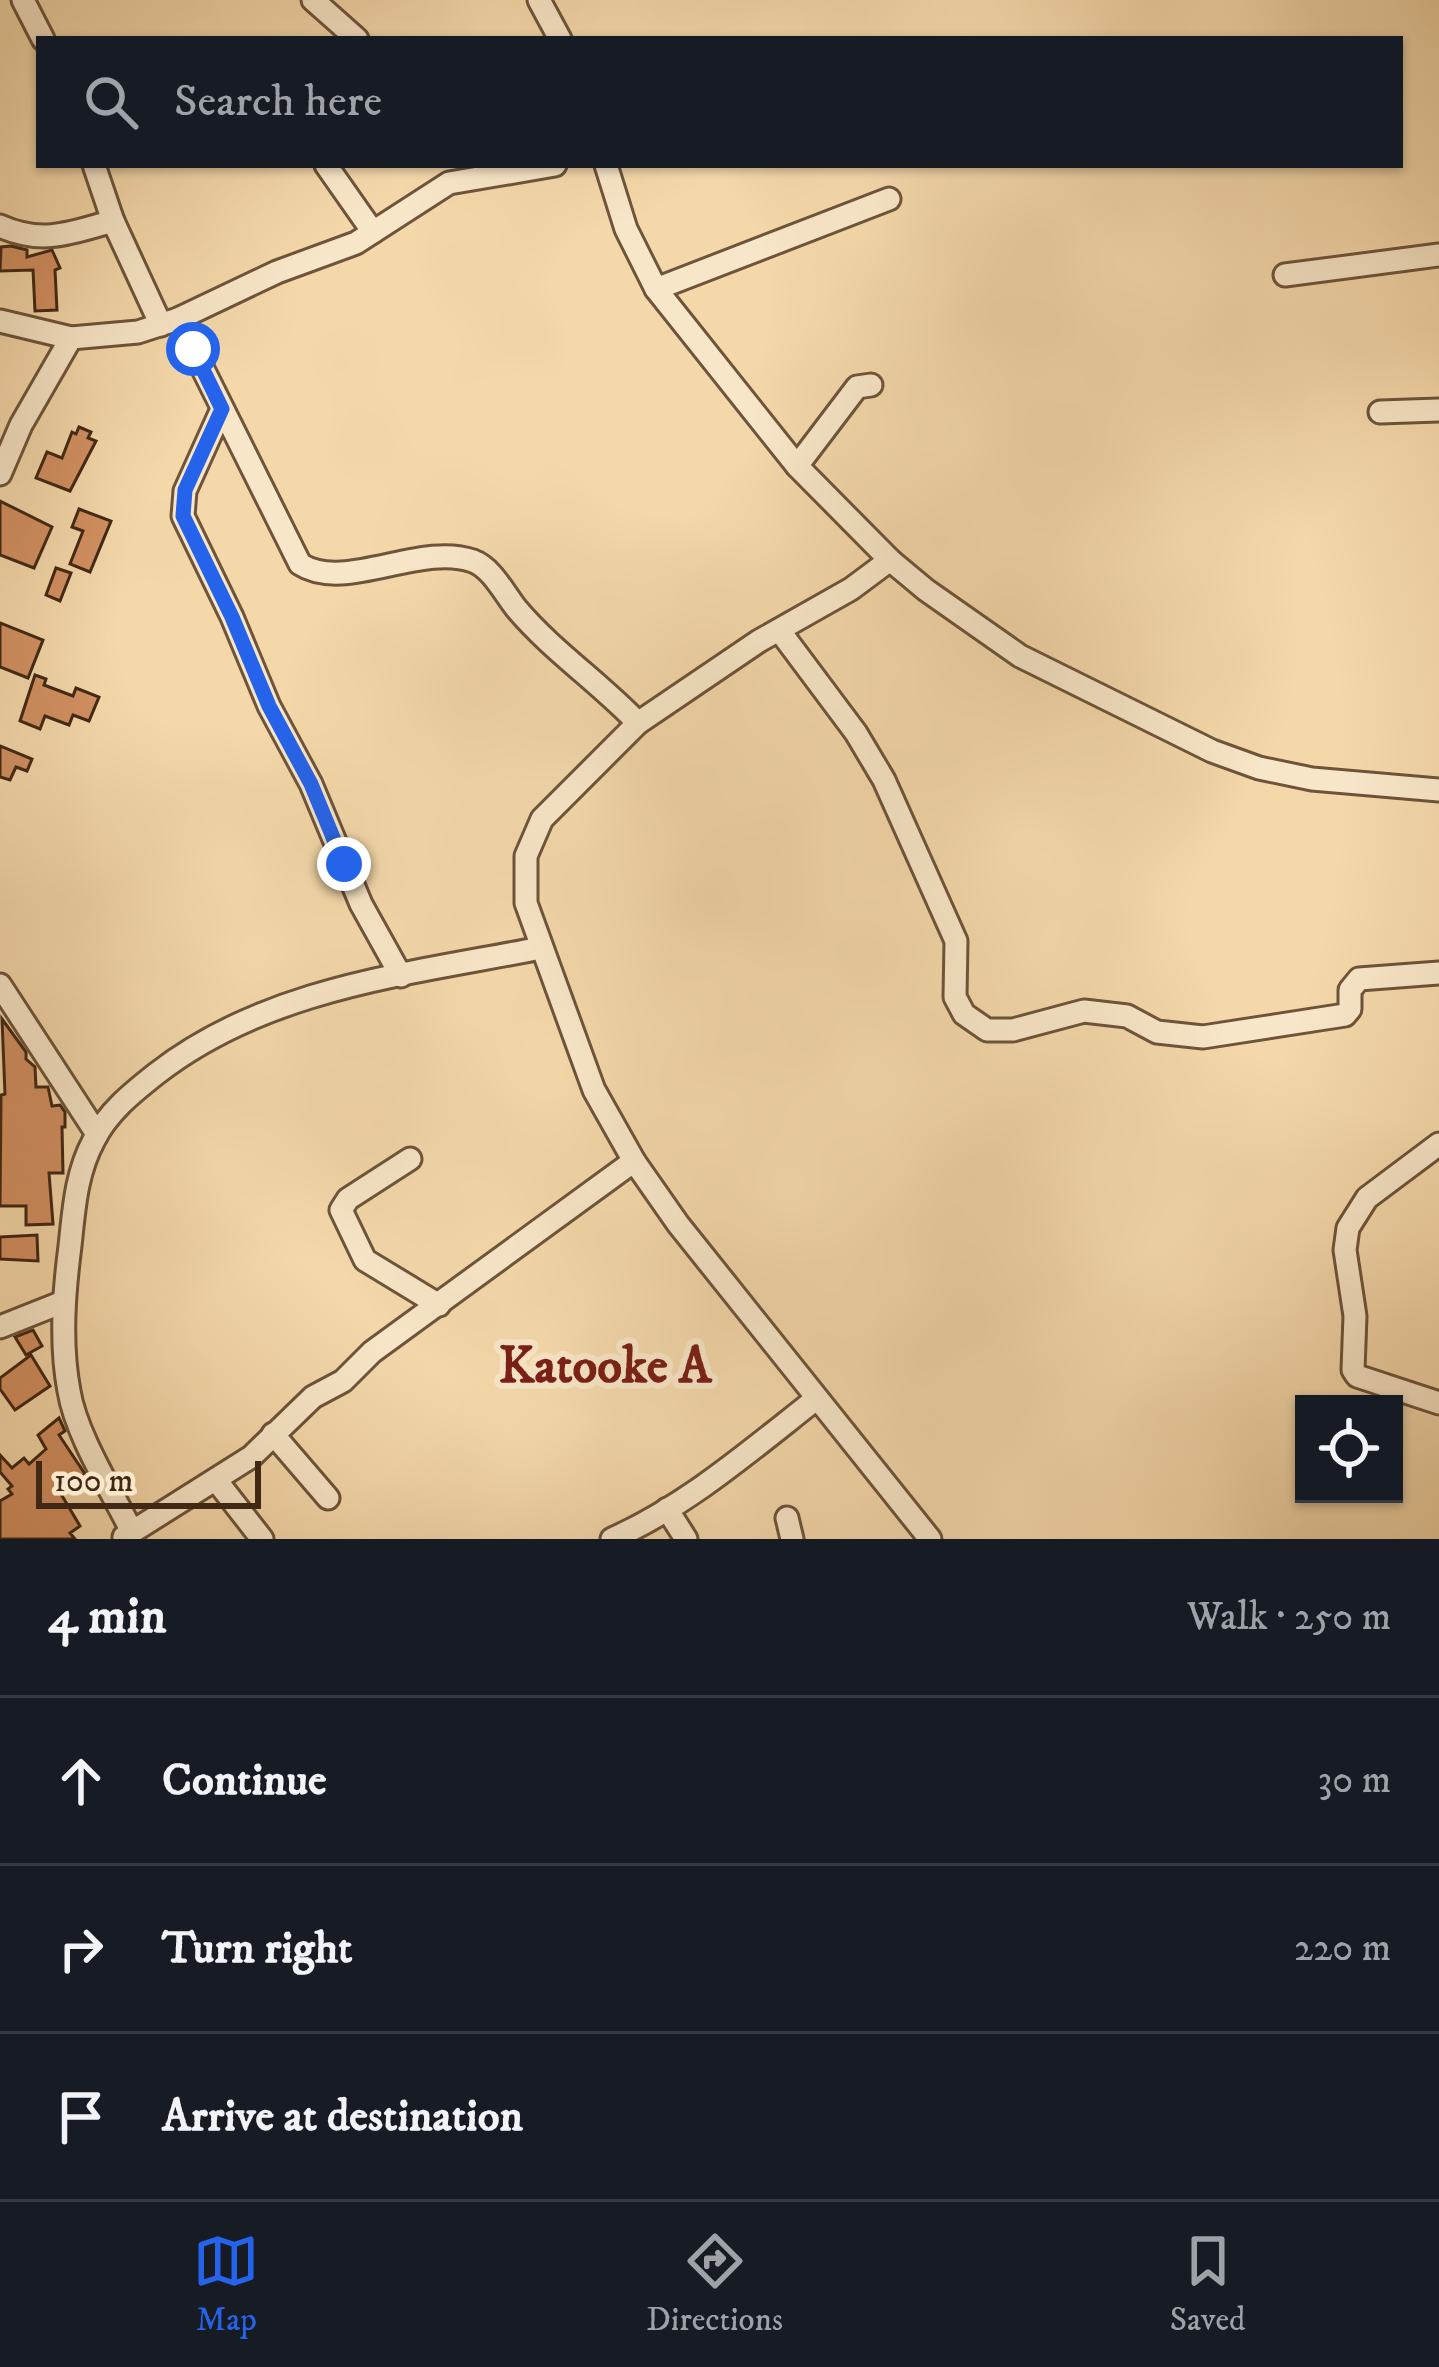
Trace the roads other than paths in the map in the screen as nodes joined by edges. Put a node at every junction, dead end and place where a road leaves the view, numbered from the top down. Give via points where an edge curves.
1 (23, 0) edge
2 (313, 0) edge
3 (538, 0) edge
4 (557, 0) edge
5 (556, 32) edge
6 (41, 36) edge
7 (354, 36) edge
8 (95, 168) edge
9 (328, 168) edge
10 (537, 168) edge
11 (607, 168) edge
12 (889, 199) dead end
13 (113, 220) junction
14 (0, 226) edge
15 (374, 232) junction
16 (1439, 255) edge
17 (1285, 275) dead end
18 (656, 289) junction
19 (0, 321) edge
20 (170, 322) junction
21 (71, 338) junction
22 (871, 385) dead end
23 (222, 409) junction
24 (1439, 410) edge
25 (1380, 412) dead end
26 (797, 466) junction
27 (0, 474) edge
28 (890, 560) junction
29 (779, 630) junction
30 (638, 723) junction
31 (1439, 790) edge
32 (541, 948) junction
33 (1439, 973) edge
34 (401, 976) junction
35 (0, 985) edge
36 (97, 1134) junction
37 (1439, 1144) edge
38 (410, 1159) dead end
39 (634, 1161) junction
40 (63, 1302) junction
41 (439, 1305) junction
42 (0, 1327) edge
43 (816, 1399) junction
44 (1439, 1403) edge
45 (273, 1434) junction
46 (216, 1480) junction
47 (328, 1498) dead end
48 (667, 1509) junction
49 (127, 1536) edge
50 (262, 1539) edge
51 (612, 1539) edge
52 (686, 1539) edge
53 (930, 1539) edge

1 - 6 street
2 - 7 street
3 - 5 street
4 - 5 street
8 - 13 street
9 - 15 street
10 - 15 street via 449,183
11 - 18 street
12 - 18 street
13 - 14 street via 56,238
13 - 20 street
15 - 20 street
16 - 17 street
18 - 26 street
19 - 21 street
20 - 21 street
20 - 23 street
21 - 27 street
22 - 26 street via 857,387
23 - 30 street via 300,564 327,574 417,559 475,561
23 - 34 street via 185,490 183,516
24 - 25 street
26 - 28 street
28 - 29 street
28 - 31 street via 1020,656 1212,751 1312,779
29 - 30 street
29 - 33 street via 884,781 956,941 955,998 987,1030 1084,1010 1204,1037 1345,1015 1359,979
30 - 32 street via 542,819 534,837 526,903
32 - 34 street
32 - 39 street via 594,1090
34 - 36 street via 352,984 217,1034 137,1089
35 - 36 street
36 - 40 street via 76,1191
37 - 44 street via 1367,1198 1345,1250 1353,1370
38 - 41 street via 341,1210 365,1260
39 - 41 street
39 - 43 street
40 - 42 street
40 - 49 street via 69,1392
41 - 45 street
43 - 48 street
43 - 53 street
45 - 46 street
45 - 47 street
46 - 49 street
46 - 50 street
48 - 51 street
48 - 52 street

